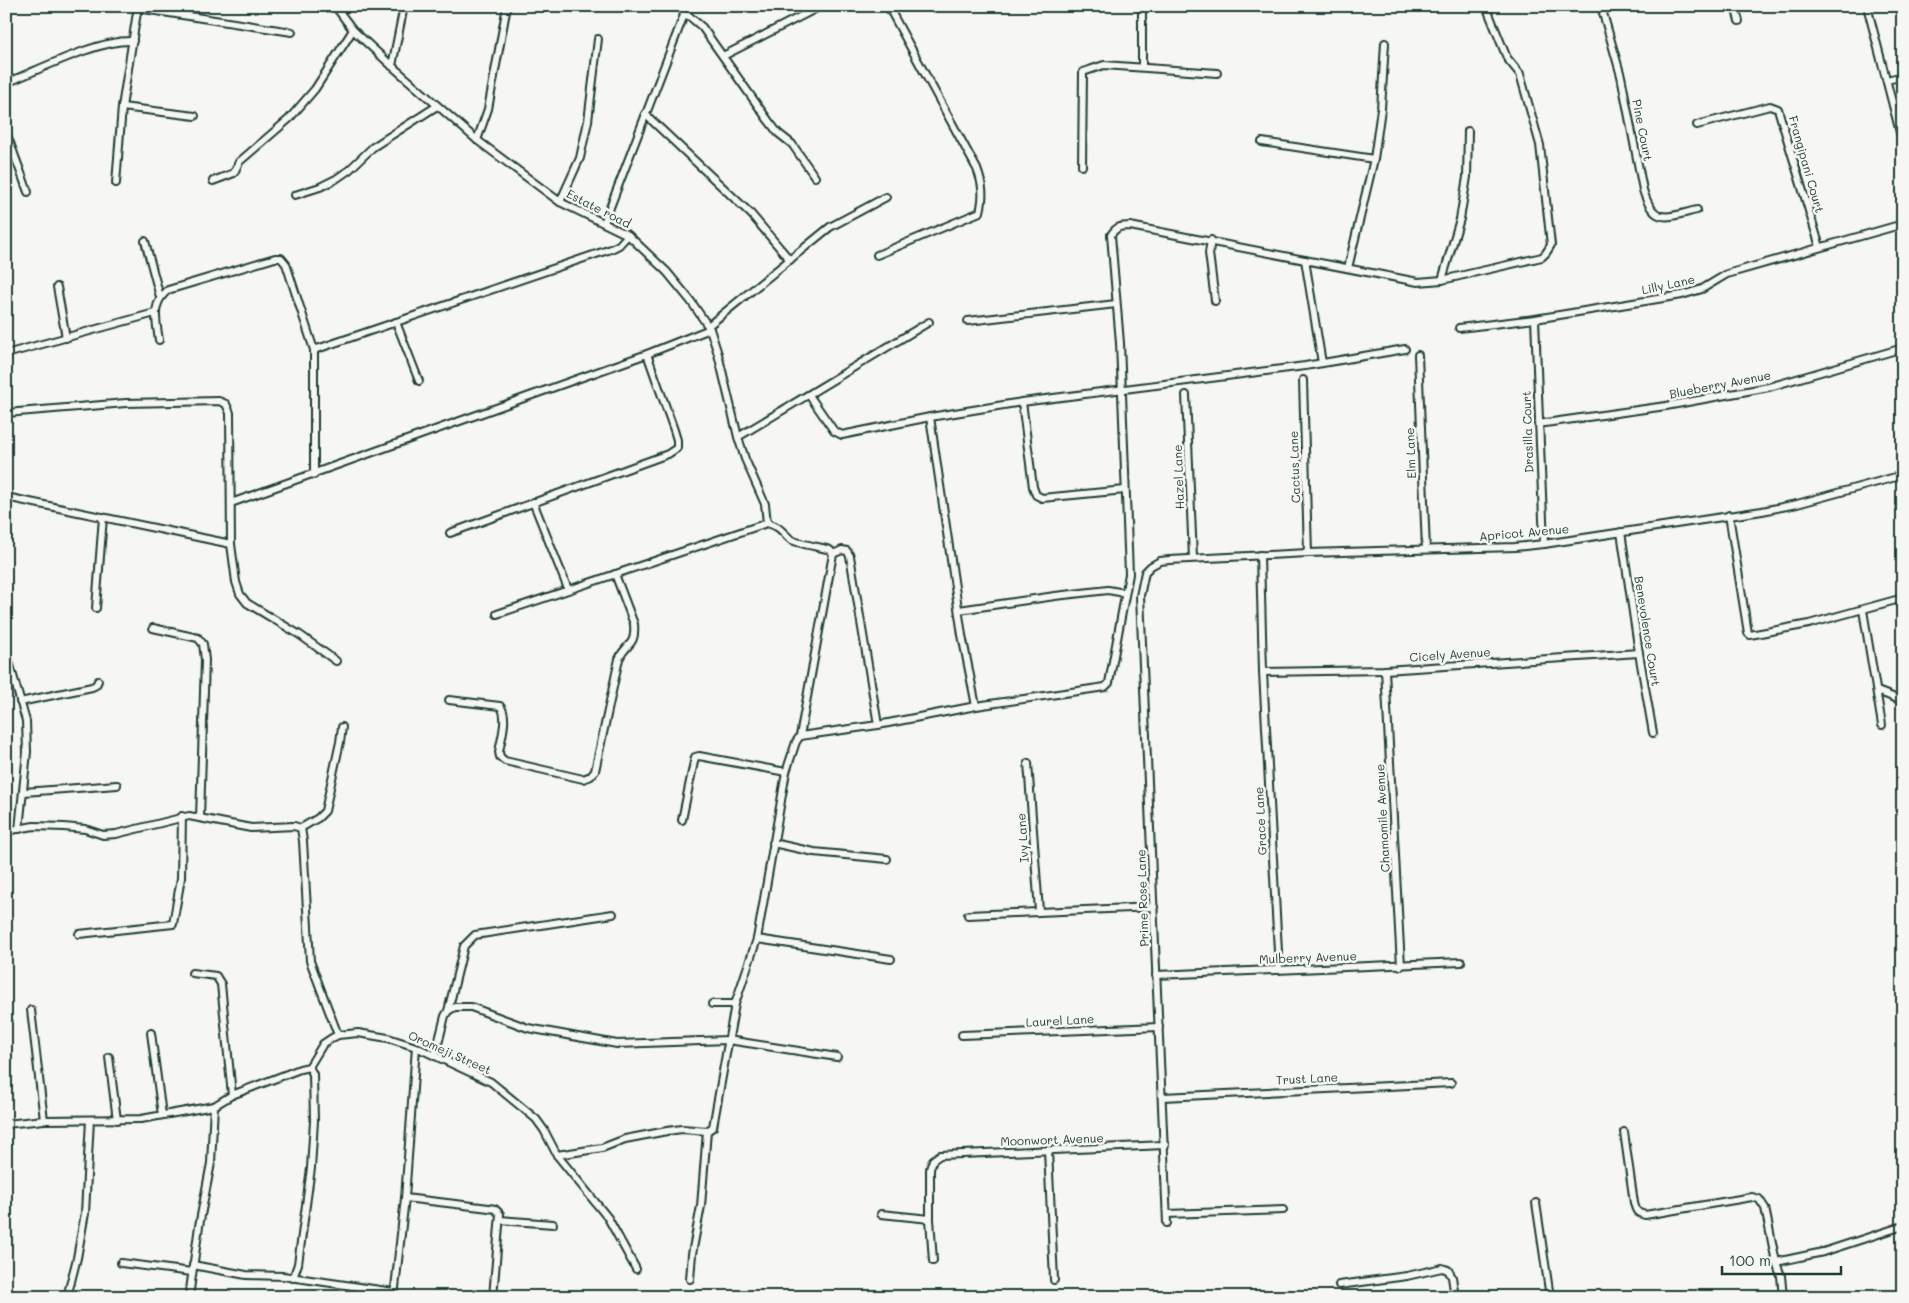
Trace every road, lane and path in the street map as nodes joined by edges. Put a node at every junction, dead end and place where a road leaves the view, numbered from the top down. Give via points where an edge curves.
1 (335, 6) edge
2 (404, 6) edge
3 (507, 6) edge
4 (681, 6) edge
5 (821, 6) edge
6 (888, 6) edge
7 (1142, 6) edge
8 (1601, 6) edge
9 (1735, 6) edge
10 (1867, 6) edge
11 (138, 7) edge
12 (1488, 11) dead end
13 (684, 15) junction
14 (1739, 21) dead end
15 (353, 30) junction
16 (292, 32) dead end
17 (598, 39) dead end
18 (133, 42) junction
19 (1385, 43) dead end
20 (723, 56) junction
21 (392, 66) junction
22 (1142, 67) junction
23 (1217, 73) dead end
24 (1903, 76) edge
25 (1887, 80) junction
26 (6, 84) edge
27 (437, 106) junction
28 (122, 107) junction
29 (645, 114) junction
30 (195, 116) dead end
31 (1697, 125) dead end
32 (1468, 131) dead end
33 (6, 132) edge
34 (477, 140) junction
35 (1262, 142) dead end
36 (1903, 144) edge
37 (1374, 160) junction
38 (1082, 166) dead end
39 (815, 177) dead end
40 (213, 181) dead end
41 (116, 183) dead end
42 (28, 192) dead end
43 (295, 195) dead end
44 (886, 197) dead end
45 (560, 202) junction
46 (1697, 210) dead end
47 (604, 222) junction
48 (1903, 224) edge
49 (628, 235) junction
50 (1211, 240) junction
51 (145, 241) dead end
52 (1820, 247) junction
53 (877, 255) dead end
54 (790, 260) junction
55 (1305, 260) junction
56 (1348, 268) junction
57 (1442, 280) junction
58 (57, 287) dead end
59 (160, 297) junction
60 (1215, 300) dead end
61 (1116, 304) junction
62 (155, 313) junction
63 (1535, 319) junction
64 (968, 321) dead end
65 (396, 322) junction
66 (929, 322) dead end
67 (709, 328) junction
68 (1459, 328) dead end
69 (66, 338) junction
70 (160, 340) dead end
71 (1903, 348) edge
72 (1406, 349) dead end
73 (314, 350) junction
74 (6, 354) edge
75 (647, 354) junction
76 (1418, 355) dead end
77 (1322, 363) junction
78 (1303, 380) dead end
79 (419, 381) dead end
80 (1122, 388) junction
81 (809, 395) junction
82 (1186, 395) dead end
83 (1022, 402) junction
84 (6, 413) edge
85 (930, 417) junction
86 (1538, 424) junction
87 (738, 437) junction
88 (314, 475) junction
89 (1903, 475) edge
90 (1125, 490) junction
91 (6, 496) edge
92 (533, 502) junction
93 (232, 503) junction
94 (1728, 515) junction
95 (103, 517) junction
96 (767, 523) junction
97 (1621, 532) junction
98 (450, 533) dead end
99 (231, 544) junction
100 (1544, 544) junction
101 (1426, 549) junction
102 (1308, 552) junction
103 (833, 554) junction
104 (1260, 555) junction
105 (1192, 558) junction
106 (1145, 572) joint
107 (615, 574) junction
108 (568, 590) junction
109 (1125, 593) junction
110 (1903, 598) edge
111 (96, 608) dead end
112 (959, 610) junction
113 (1863, 610) junction
114 (497, 614) dead end
115 (153, 628) dead end
116 (6, 651) edge
117 (1639, 653) junction
118 (336, 661) dead end
119 (1384, 670) junction
120 (1263, 672) junction
121 (98, 681) dead end
122 (1877, 691) junction
123 (449, 700) dead end
124 (1903, 701) edge
125 (20, 702) junction
126 (976, 706) junction
127 (878, 725) junction
128 (1882, 726) dead end
129 (342, 727) dead end
130 (1653, 733) dead end
131 (800, 736) junction
132 (1028, 763) dead end
133 (786, 772) junction
134 (117, 785) dead end
135 (24, 792) junction
136 (182, 816) junction
137 (200, 818) junction
138 (682, 820) dead end
139 (301, 828) junction
140 (19, 829) junction
141 (6, 831) edge
142 (773, 843) junction
143 (887, 859) dead end
144 (1154, 907) junction
145 (1039, 911) junction
146 (613, 914) dead end
147 (968, 915) dead end
148 (79, 934) dead end
149 (757, 939) junction
150 (891, 959) dead end
151 (1461, 962) dead end
152 (1401, 966) junction
153 (1278, 970) junction
154 (192, 973) dead end
155 (1156, 975) junction
156 (712, 1004) dead end
157 (735, 1004) junction
158 (31, 1010) dead end
159 (448, 1011) junction
160 (1159, 1027) junction
161 (151, 1034) dead end
162 (338, 1035) junction
163 (962, 1036) dead end
164 (728, 1040) junction
165 (416, 1047) junction
166 (435, 1056) junction
167 (109, 1057) dead end
168 (837, 1057) dead end
169 (309, 1068) junction
170 (1451, 1083) dead end
171 (232, 1095) junction
172 (1163, 1097) junction
173 (214, 1106) junction
174 (162, 1115) junction
175 (44, 1120) junction
176 (90, 1120) junction
177 (117, 1120) junction
178 (6, 1124) edge
179 (707, 1131) junction
180 (1624, 1132) dead end
181 (1165, 1145) junction
182 (1048, 1150) junction
183 (557, 1155) junction
184 (405, 1198) junction
185 (1536, 1203) dead end
186 (1283, 1210) dead end
187 (881, 1214) dead end
188 (1167, 1214) junction
189 (930, 1219) junction
190 (500, 1220) junction
191 (1167, 1223) dead end
192 (553, 1224) dead end
193 (1900, 1228) dead end
194 (933, 1260) dead end
195 (1776, 1262) junction
196 (121, 1263) dead end
197 (192, 1268) junction
198 (636, 1269) dead end
199 (293, 1278) junction
200 (690, 1279) dead end
201 (1054, 1280) dead end
202 (1340, 1285) dead end
203 (6, 1292) edge
204 (394, 1294) edge
205 (8, 1297) edge
206 (67, 1297) edge
207 (189, 1297) edge
208 (493, 1297) edge
209 (1455, 1297) edge
210 (1550, 1297) edge
211 (1783, 1297) edge

1 - 15 street, Estate road
2 - 21 street
3 - 34 street via 488,109
4 - 13 street
5 - 20 street
6 - 53 street via 977,170 983,201 980,212
7 - 22 street
8 - 46 street, Pine Court via 1621,76 1643,190 1650,208 1660,216
9 - 14 street
10 - 25 street
11 - 16 street
11 - 18 street
12 - 57 street via 1507,58 1520,74 1540,145 1551,244 1542,257
13 - 20 street via 702,27
13 - 29 street
15 - 21 street, Estate road
15 - 40 street via 315,89 289,119 239,162 234,173
17 - 45 street via 580,158
18 - 26 street via 103,44
18 - 28 street
19 - 37 street
20 - 39 street via 768,120 792,144
21 - 27 street, Estate road
22 - 23 street
22 - 38 street via 1104,65 1084,72
24 - 25 street
25 - 36 street
27 - 34 street, Estate road
27 - 43 street via 373,148 336,179
28 - 30 street
28 - 41 street
29 - 47 street
29 - 54 street via 751,214
31 - 52 street, Frangipani Court via 1770,106 1778,110
32 - 57 street via 1463,202
33 - 42 street
34 - 45 street, Estate road
35 - 37 street
37 - 56 street
44 - 54 street via 830,227
45 - 47 street, Estate road
47 - 49 street, Estate road
48 - 52 street, Lilly Lane
49 - 65 street via 611,249
49 - 67 street, Estate road via 667,272
50 - 55 street
50 - 60 street via 1209,253
50 - 61 street via 1130,226 1115,229 1111,235
51 - 59 street
52 - 63 street, Lilly Lane via 1727,274 1702,289 1682,295
54 - 67 street
55 - 56 street
55 - 77 street
56 - 57 street via 1418,282
58 - 69 street
59 - 62 street
59 - 73 street via 168,290 281,258 286,264
61 - 64 street
61 - 80 street
62 - 69 street
62 - 70 street
63 - 68 street, Lilly Lane
63 - 86 street, Drasilla Court
65 - 73 street
65 - 79 street
66 - 81 street
67 - 75 street
67 - 87 street, Estate road
69 - 74 street
71 - 86 street, Blueberry Avenue via 1770,388
72 - 77 street
73 - 88 street
75 - 88 street
75 - 92 street via 674,430 677,448
76 - 101 street, Elm Lane
77 - 80 street
78 - 102 street, Cactus Lane
80 - 83 street
80 - 90 street
81 - 85 street via 834,431 842,434
81 - 87 street
82 - 105 street, Hazel Lane
83 - 85 street
83 - 90 street via 1036,495 1042,498
84 - 93 street via 126,403 219,401 226,404 230,413
85 - 112 street
86 - 100 street, Drasilla Court
87 - 96 street, Estate road via 765,504
88 - 93 street
89 - 94 street, Apricot Avenue via 1797,504
90 - 109 street via 1129,574
91 - 95 street
92 - 98 street
92 - 108 street
93 - 99 street
94 - 97 street, Apricot Avenue
94 - 113 street via 1749,634 1809,624
95 - 99 street
95 - 111 street
96 - 103 street via 776,525 791,540 830,550
96 - 107 street
97 - 100 street, Apricot Avenue
97 - 117 street, Benevolence Court
99 - 118 street via 236,582 248,603
100 - 101 street, Apricot Avenue
101 - 102 street, Apricot Avenue
102 - 104 street, Apricot Avenue
103 - 127 street via 842,550 850,556
103 - 131 street
104 - 105 street, Apricot Avenue
104 - 120 street, Grace Lane
105 - 106 street, Apricot Avenue via 1160,561
106 - 144 street, Prime Rose Lane via 1140,596
107 - 108 street
107 - 123 street via 635,632 633,642 619,659 595,771 591,776 583,779 505,761 499,752 504,716 500,706
108 - 114 street
109 - 112 street via 1108,590
109 - 126 street via 1108,685
110 - 113 street
112 - 126 street
113 - 122 street
115 - 137 street via 198,638 203,644
116 - 125 street
117 - 119 street, Cicely Avenue
117 - 130 street, Benevolence Court
119 - 120 street, Cicely Avenue
119 - 152 street, Chamomile Avenue
120 - 153 street, Grace Lane
121 - 125 street via 92,687
122 - 124 street
122 - 128 street
125 - 135 street via 26,721
126 - 127 street
127 - 131 street
129 - 139 street via 325,811
131 - 133 street
132 - 145 street, Ivy Lane
133 - 138 street via 696,757
133 - 142 street
134 - 135 street
135 - 140 street
136 - 137 street
136 - 140 street via 116,834 103,835 64,827
136 - 148 street via 181,878 173,924
137 - 139 street via 251,828
139 - 162 street via 310,960
140 - 141 street
142 - 143 street via 814,852
142 - 149 street
144 - 145 street
144 - 155 street, Prime Rose Lane
145 - 147 street
146 - 159 street via 475,934 464,946
149 - 150 street
149 - 157 street
151 - 152 street, Mulberry Avenue
152 - 153 street, Mulberry Avenue
153 - 155 street, Mulberry Avenue
154 - 171 street via 216,976 221,984
155 - 160 street, Prime Rose Lane
156 - 157 street
157 - 164 street
158 - 175 street
159 - 164 street via 455,1007 471,1007 528,1028 617,1044
159 - 166 street
160 - 163 street, Laurel Lane
160 - 172 street, Prime Rose Lane
161 - 174 street
162 - 165 street, Oromeji Street via 378,1036
162 - 169 street via 323,1044
164 - 168 street
164 - 179 street via 713,1127
165 - 166 street, Oromeji Street
165 - 184 street
166 - 183 street, Oromeji Street via 491,1082 536,1119
167 - 177 street
169 - 171 street
169 - 199 street via 313,1074 314,1121 311,1168 298,1264
170 - 172 street, Trust Lane
171 - 173 street
172 - 181 street, Prime Rose Lane
173 - 174 street
173 - 197 street via 211,1163
174 - 177 street
175 - 176 street
175 - 178 street
176 - 177 street
176 - 206 street via 85,1213
179 - 183 street via 667,1131 602,1148
179 - 200 street via 701,1206
180 - 195 street via 1634,1203 1639,1213 1752,1197 1759,1199 1765,1208
181 - 182 street, Moonwort Avenue
181 - 188 street, Prime Rose Lane
182 - 189 street, Moonwort Avenue via 940,1155 930,1169
182 - 201 street
183 - 198 street, Oromeji Street via 608,1218
184 - 190 street via 495,1209
184 - 204 street
185 - 210 street
186 - 188 street
187 - 189 street
188 - 191 street, Prime Rose Lane
189 - 194 street
190 - 192 street
190 - 208 street
193 - 195 street via 1823,1252
195 - 211 street via 1782,1276
196 - 197 street
197 - 199 street
197 - 207 street
199 - 204 street
202 - 209 street via 1442,1268 1448,1270 1452,1277
203 - 205 street

